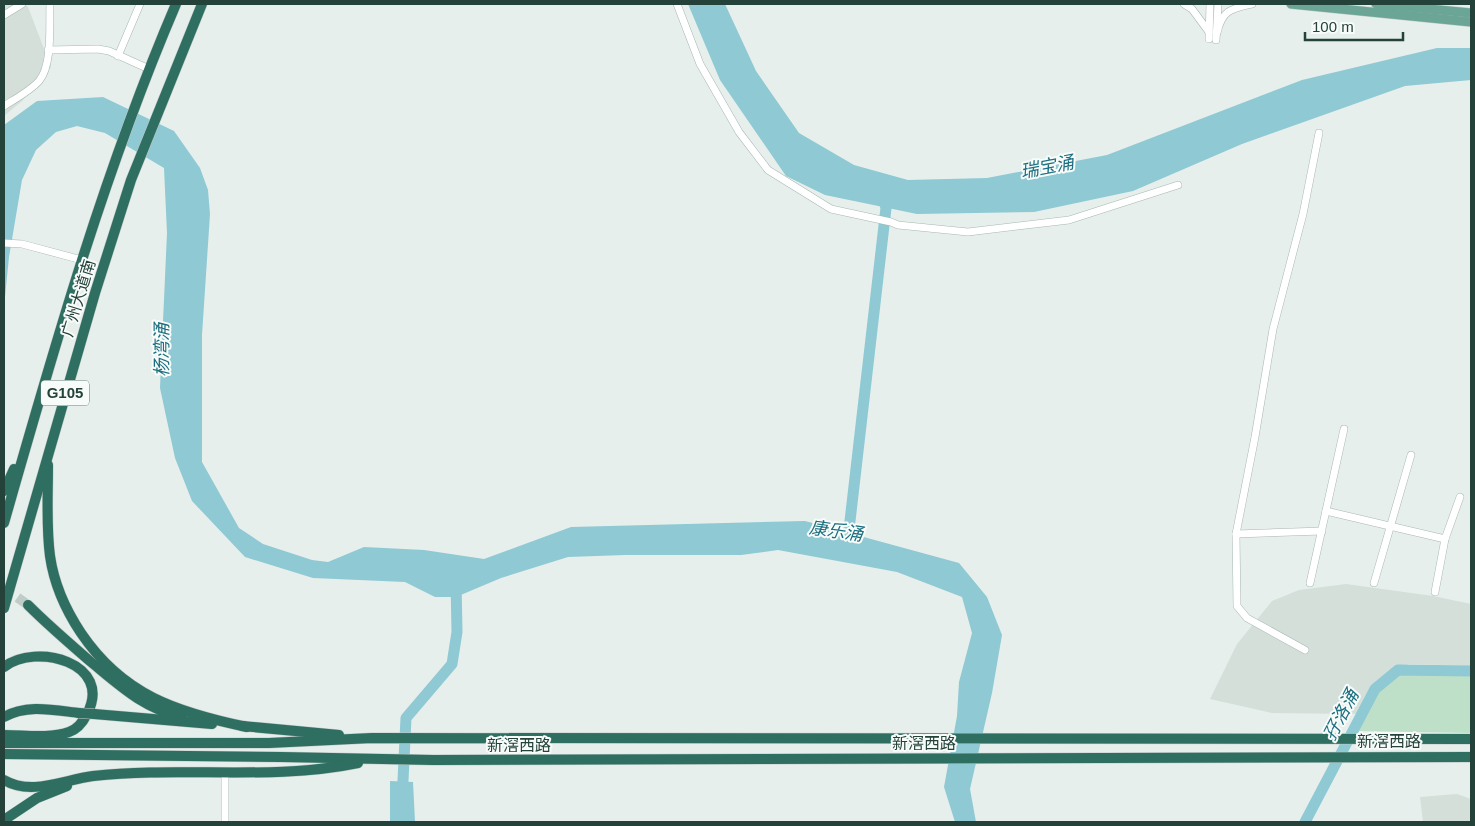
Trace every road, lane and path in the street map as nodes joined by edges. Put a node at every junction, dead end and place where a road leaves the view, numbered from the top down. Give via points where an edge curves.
1 (22, 4) edge
2 (50, 4) edge
3 (140, 4) edge
4 (176, 4) edge
5 (202, 4) edge
6 (677, 4) edge
7 (1184, 4) edge
8 (1210, 4) edge
9 (1218, 4) edge
10 (1252, 4) edge
11 (1291, 4) edge
12 (1376, 4) edge
13 (1471, 13) edge
14 (4, 15) edge
15 (1471, 22) edge
16 (1213, 36) junction
17 (48, 50) junction
18 (118, 56) junction
19 (149, 69) junction
20 (4, 106) edge
21 (1319, 133) dead end
22 (1178, 186) dead end
23 (4, 243) edge
24 (82, 260) junction
25 (1344, 429) dead end
26 (26, 446) junction
27 (48, 452) junction
28 (1411, 454) dead end
29 (4, 491) edge
30 (1460, 498) dead end
31 (1326, 511) junction
32 (4, 523) edge
33 (1390, 526) junction
34 (1322, 531) junction
35 (1236, 534) junction
36 (1444, 539) junction
37 (1310, 583) dead end
38 (1374, 583) dead end
39 (1435, 592) dead end
40 (28, 605) tunnel mouth
41 (4, 608) edge
42 (1305, 650) dead end
43 (4, 667) edge
44 (4, 717) edge
45 (247, 727) junction
46 (4, 735) edge
47 (372, 738) junction
48 (1471, 739) edge
49 (4, 743) edge
50 (4, 754) edge
51 (1471, 756) edge
52 (377, 759) junction
53 (225, 772) junction
54 (112, 775) junction
55 (4, 780) edge
56 (4, 820) edge
57 (225, 822) edge

1 - 14 street
2 - 17 street
3 - 18 street
4 - 19 highway, 广州大道南 / G105
5 - 27 highway, 广州大道南 / G105 via 131,180
6 - 22 street via 700,64 739,132 768,170 831,209 898,225 968,232 1069,220
7 - 16 street via 1192,9
8 - 16 street
9 - 16 street
10 - 16 street via 1234,8 1223,15
11 - 15 main road
12 - 13 main road
17 - 18 street via 98,49
17 - 20 street via 47,65 39,81
18 - 19 street
19 - 24 highway, 广州大道南 / G105 via 110,172
21 - 35 street via 1303,214 1273,329
23 - 24 street via 22,244
24 - 26 highway, 广州大道南 / G105
25 - 31 street
26 - 29 highway
26 - 32 highway, 广州大道南 / G105
27 - 41 highway, 广州大道南 / G105
27 - 45 highway via 48,539 53,572 68,612 92,649 132,687 152,698 214,720
28 - 33 street
30 - 36 street
31 - 33 street
31 - 34 street
33 - 36 street
33 - 38 street
34 - 35 street
34 - 37 street
35 - 42 street via 1237,606 1247,618
36 - 39 street
40 - 45 highway via 56,633 137,699 177,716
43 - 46 highway via 27,657 63,660 83,671 93,695 84,720 71,732
44 - 45 highway, bridge via 24,709 40,709
45 - 47 highway
47 - 48 highway, 新滘西路
47 - 49 highway via 269,743
50 - 52 highway
51 - 52 highway, 新滘西路
52 - 53 highway via 339,767
53 - 54 highway
53 - 57 street
54 - 55 highway via 30,787
54 - 56 highway via 90,778 51,792

